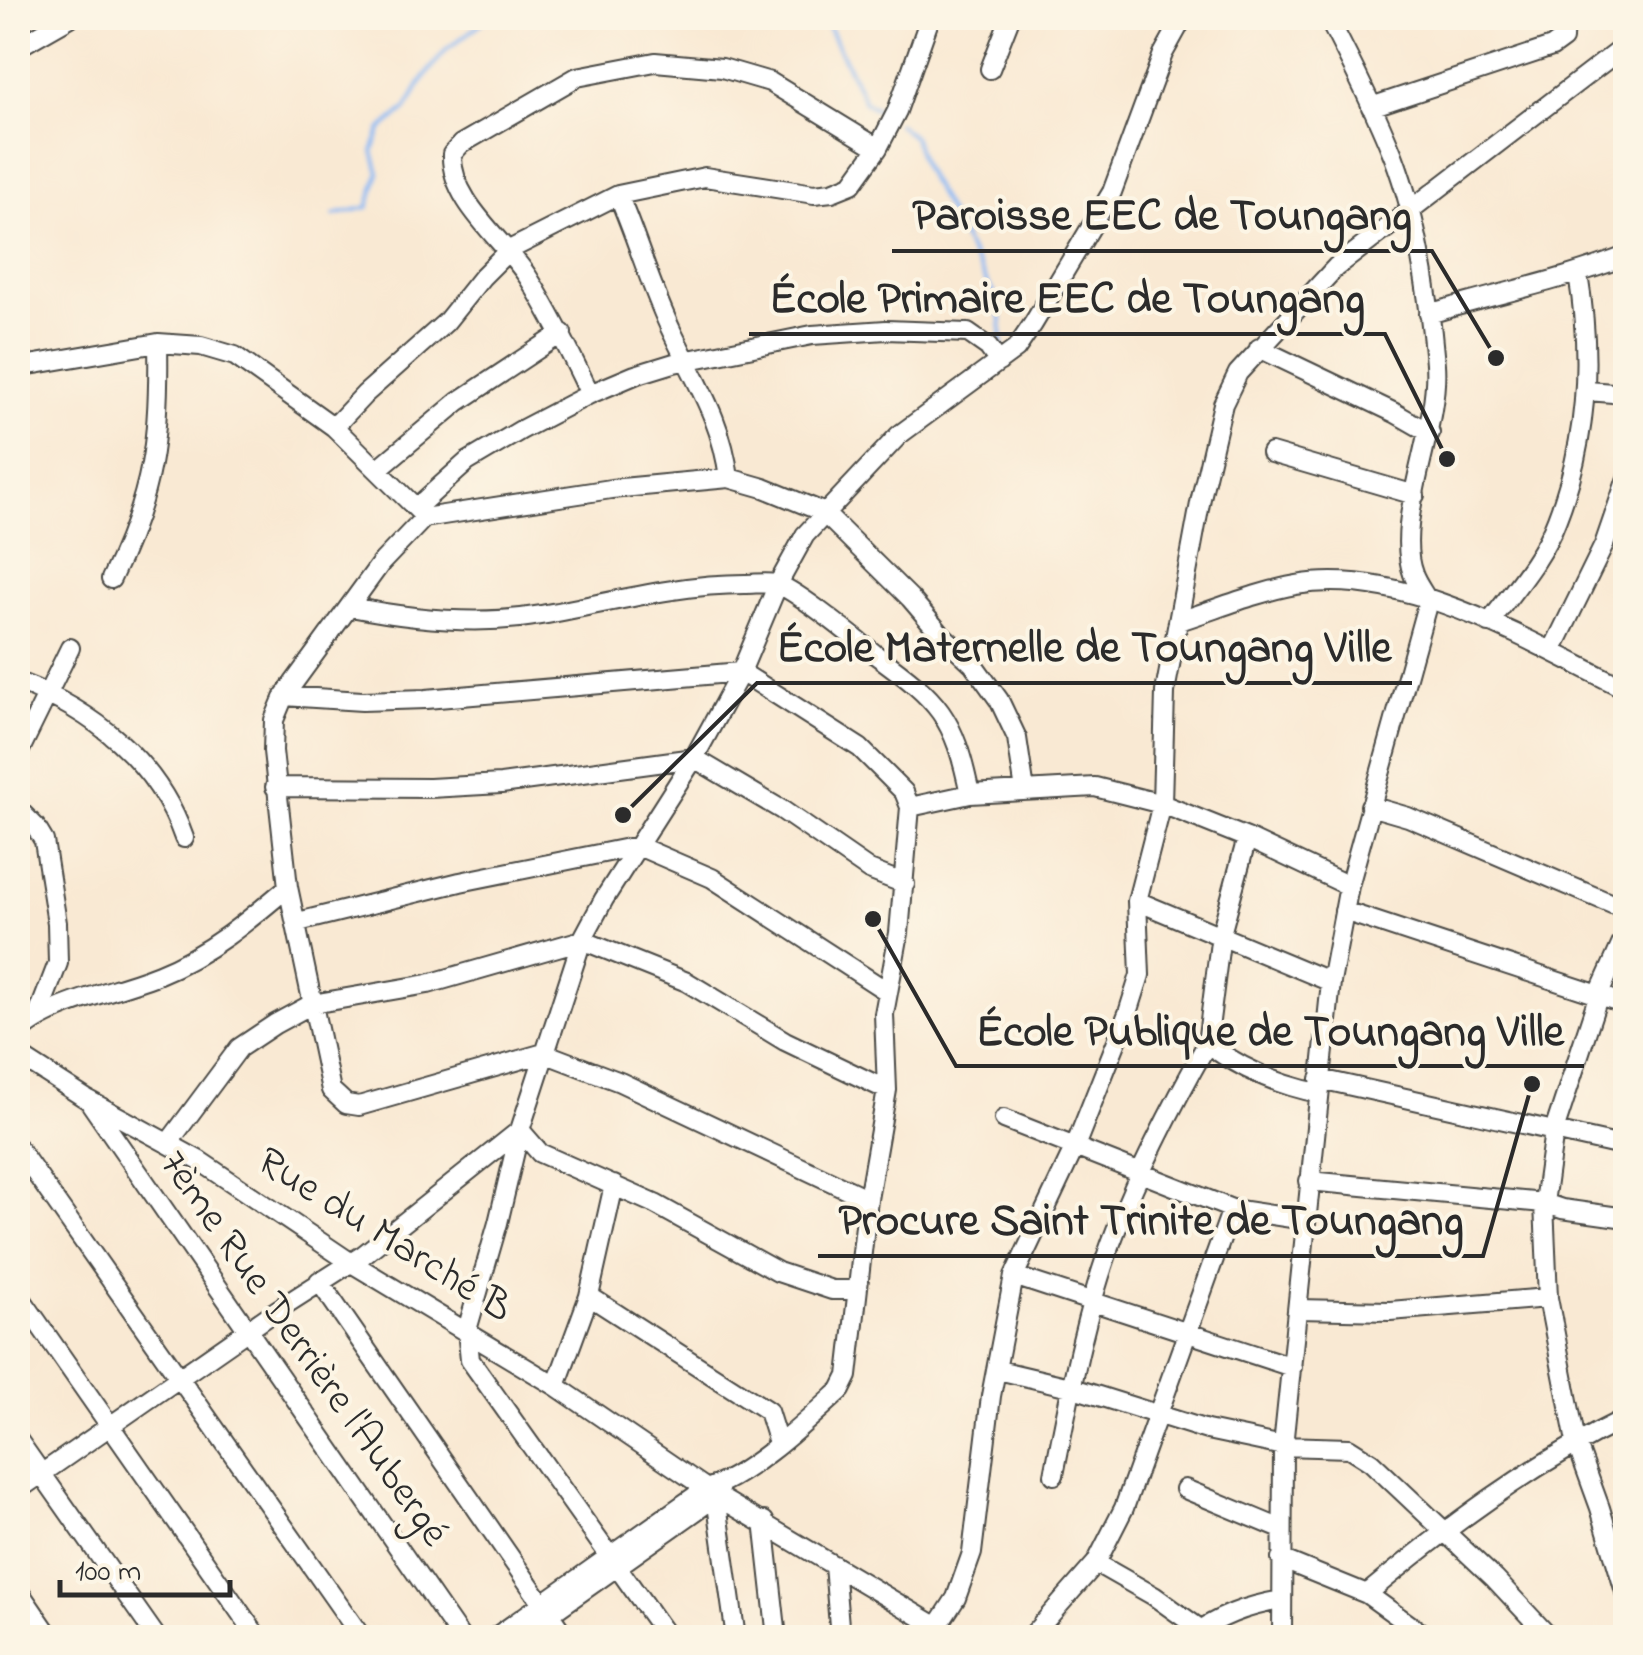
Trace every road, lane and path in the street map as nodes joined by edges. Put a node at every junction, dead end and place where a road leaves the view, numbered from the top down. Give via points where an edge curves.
1 (69, 18) edge
2 (930, 18) edge
3 (1010, 18) edge
4 (1182, 18) edge
5 (1328, 18) edge
6 (1564, 18) edge
7 (1626, 46) edge
8 (18, 48) edge
9 (990, 69) dead end
10 (1371, 107) junction
11 (878, 148) junction
12 (618, 196) junction
13 (1409, 210) junction
14 (509, 250) junction
15 (1626, 256) edge
16 (1578, 274) junction
17 (1429, 314) junction
18 (562, 334) junction
19 (158, 343) junction
20 (1259, 348) junction
21 (690, 362) junction
22 (999, 362) junction
23 (18, 367) edge
24 (1587, 391) junction
25 (590, 394) junction
26 (1626, 394) edge
27 (334, 427) junction
28 (1430, 433) junction
29 (1271, 453) dead end
30 (379, 468) junction
31 (730, 478) junction
32 (1626, 481) edge
33 (1416, 495) junction
34 (421, 512) junction
35 (823, 512) junction
36 (112, 579) dead end
37 (778, 584) junction
38 (1428, 600) junction
39 (351, 607) junction
40 (1179, 621) junction
41 (1489, 623) junction
42 (70, 648) dead end
43 (1552, 651) junction
44 (741, 672) junction
45 (18, 682) edge
46 (1626, 690) edge
47 (48, 694) junction
48 (284, 696) junction
49 (18, 754) edge
50 (694, 758) junction
51 (275, 787) junction
52 (1025, 791) junction
53 (970, 794) junction
54 (1162, 804) junction
55 (1370, 806) junction
56 (910, 808) junction
57 (18, 809) edge
58 (184, 838) dead end
59 (1247, 838) junction
60 (638, 846) junction
61 (905, 884) junction
62 (1349, 886) junction
63 (288, 887) junction
64 (1137, 901) junction
65 (1626, 910) edge
66 (1344, 912) junction
67 (298, 922) junction
68 (1221, 934) junction
69 (1626, 934) edge
70 (582, 940) junction
71 (1331, 982) junction
72 (888, 992) junction
73 (1599, 994) junction
74 (312, 1004) junction
75 (1626, 1004) edge
76 (38, 1015) junction
77 (19, 1027) edge
78 (1207, 1044) junction
79 (544, 1053) junction
80 (18, 1055) edge
81 (1320, 1086) junction
82 (887, 1090) junction
83 (88, 1100) junction
84 (1004, 1119) dead end
85 (520, 1130) junction
86 (1554, 1131) junction
87 (169, 1142) junction
88 (18, 1148) edge
89 (1626, 1148) edge
90 (1074, 1149) junction
91 (1140, 1175) junction
92 (1309, 1181) junction
93 (614, 1186) junction
94 (868, 1199) junction
95 (1544, 1203) junction
96 (1232, 1209) junction
97 (1626, 1218) edge
98 (1305, 1220) junction
99 (350, 1262) junction
100 (1014, 1276) junction
101 (319, 1281) junction
102 (856, 1290) junction
103 (18, 1294) edge
104 (589, 1296) junction
105 (1548, 1298) junction
106 (1092, 1302) junction
107 (1298, 1309) junction
108 (467, 1330) junction
109 (248, 1332) junction
110 (1186, 1333) junction
111 (1292, 1366) junction
112 (998, 1370) junction
113 (182, 1378) junction
114 (556, 1386) junction
115 (1070, 1387) junction
116 (1157, 1412) junction
117 (1626, 1418) edge
118 (112, 1426) junction
119 (18, 1440) edge
120 (1576, 1442) junction
121 (778, 1443) junction
122 (1282, 1446) junction
123 (42, 1473) junction
124 (1054, 1475) dead end
125 (1185, 1489) dead end
126 (18, 1490) edge
127 (716, 1492) junction
128 (764, 1521) junction
129 (1281, 1529) junction
130 (1442, 1531) junction
131 (1281, 1560) junction
132 (614, 1561) junction
133 (1096, 1563) junction
134 (834, 1565) junction
135 (18, 1590) edge
136 (1368, 1594) junction
137 (1626, 1595) edge
138 (1282, 1600) junction
139 (546, 1608) junction
140 (933, 1631) edge
141 (1194, 1634) edge
142 (51, 1638) edge
143 (158, 1638) edge
144 (258, 1638) edge
145 (362, 1638) edge
146 (461, 1638) edge
147 (494, 1638) edge
148 (516, 1638) edge
149 (566, 1638) edge
150 (668, 1638) edge
151 (736, 1638) edge
152 (776, 1638) edge
153 (840, 1638) edge
154 (956, 1638) edge
155 (1030, 1638) edge
156 (1282, 1638) edge
157 (1428, 1638) edge
158 (1550, 1638) edge

1 - 8 street
2 - 11 street
3 - 9 street
4 - 22 street via 1112,192 1034,324
5 - 10 street
6 - 10 street via 1563,39 1552,47
7 - 13 street
10 - 13 street
11 - 12 street via 852,184 832,192 704,177
11 - 14 street via 770,82 722,68 656,62 577,77 452,154 451,173
12 - 14 street
12 - 21 street
13 - 17 street
13 - 20 street via 1336,268
14 - 18 street
14 - 27 street via 446,322
15 - 16 street
16 - 17 street
16 - 24 street
17 - 28 street via 1436,368
18 - 25 street
18 - 30 street via 458,402
19 - 23 street
19 - 27 street via 236,356
19 - 36 street via 155,448 145,501
20 - 28 street
20 - 40 street via 1223,404
21 - 22 street via 812,335 947,330 968,333
21 - 25 street
21 - 31 street via 725,445
22 - 35 street via 899,435
24 - 26 street
24 - 41 street via 1557,522
25 - 34 street via 467,462
27 - 30 street
28 - 33 street
29 - 33 street
30 - 34 street
31 - 34 street
31 - 35 street
32 - 43 street via 1586,588
33 - 38 street via 1408,530 1412,572
34 - 39 street
35 - 37 street
35 - 52 street via 973,664 1000,700 1017,738
37 - 39 street via 714,584 481,620
37 - 44 street
37 - 53 street via 932,699 951,725
38 - 40 street via 1333,582 1294,586
38 - 41 street
38 - 55 street
39 - 48 street
40 - 54 street via 1165,692
41 - 43 street
42 - 47 street
43 - 46 street
44 - 48 street via 446,698
44 - 50 street
44 - 56 street via 860,748 904,792
45 - 47 street
47 - 49 street
47 - 58 street via 141,761 172,806
48 - 51 street via 274,720
50 - 51 street via 501,784
50 - 60 street
50 - 61 street via 869,870
51 - 63 street
52 - 53 street
52 - 54 street via 1095,787
53 - 56 street
54 - 59 street
54 - 64 street
55 - 62 street
55 - 65 street
56 - 61 street
57 - 76 street via 44,841 57,923 58,963
59 - 62 street
59 - 68 street
60 - 67 street
60 - 70 street
60 - 72 street via 712,878
61 - 72 street
62 - 66 street
63 - 67 street
63 - 76 street via 196,956
64 - 68 street
64 - 90 street via 1140,974
66 - 71 street
66 - 73 street
67 - 74 street
68 - 71 street
68 - 78 street
69 - 73 street
70 - 74 street via 412,987
70 - 79 street
70 - 82 street via 687,982 785,1041
71 - 81 street
72 - 82 street
73 - 75 street
73 - 86 street
74 - 79 street via 332,1090 352,1106
74 - 87 street via 239,1048
76 - 77 street
78 - 81 street via 1288,1087
78 - 91 street
79 - 85 street
79 - 94 street
80 - 83 street, Rue du Marché B
81 - 86 street
81 - 92 street
82 - 94 street
83 - 87 street, Rue du Marché B
83 - 109 street, 7ème Rue Derrière l'Aubergé
84 - 90 street
85 - 93 street via 540,1153
85 - 99 street
85 - 108 street
86 - 89 street
86 - 95 street
87 - 99 street, Rue du Marché B
88 - 113 street
90 - 91 street
90 - 100 street
91 - 96 street
91 - 106 street
92 - 95 street
92 - 98 street
93 - 102 street via 778,1272 832,1290
93 - 104 street
94 - 102 street
95 - 97 street
95 - 105 street
96 - 98 street
96 - 110 street
98 - 107 street
99 - 101 street
99 - 108 street, Rue du Marché B
100 - 106 street
100 - 112 street
101 - 109 street
101 - 139 street
102 - 121 street via 854,1344 841,1390
103 - 118 street
104 - 114 street
104 - 121 street via 768,1411
105 - 107 street via 1390,1311
105 - 120 street
106 - 110 street
106 - 115 street
107 - 111 street
108 - 114 street, Rue du Marché B
108 - 132 street via 475,1369
109 - 113 street
109 - 146 street, 7ème Rue Derrière l'Aubergé
110 - 111 street
110 - 116 street
111 - 122 street
112 - 115 street
112 - 140 street via 972,1552 956,1598
113 - 118 street
113 - 145 street
114 - 127 street, Rue du Marché B
115 - 116 street
115 - 124 street
116 - 122 street
116 - 133 street via 1124,1508
117 - 120 street
118 - 123 street
118 - 144 street
119 - 123 street
120 - 130 street
120 - 137 street
121 - 127 street
122 - 129 street
122 - 130 street via 1349,1448
123 - 126 street
123 - 143 street
125 - 129 street
127 - 128 street, Rue du Marché B
127 - 132 street
127 - 151 street
128 - 134 street, Rue du Marché B
128 - 152 street
129 - 131 street
130 - 136 street
130 - 158 street
131 - 136 street
131 - 138 street
132 - 139 street
132 - 150 street
133 - 141 street via 1154,1596
133 - 155 street
134 - 140 street, Rue du Marché B
134 - 153 street
135 - 142 street
136 - 157 street
138 - 141 street via 1246,1606
138 - 156 street
139 - 147 street
139 - 148 street
139 - 149 street
140 - 154 street, Rue du Marché B

